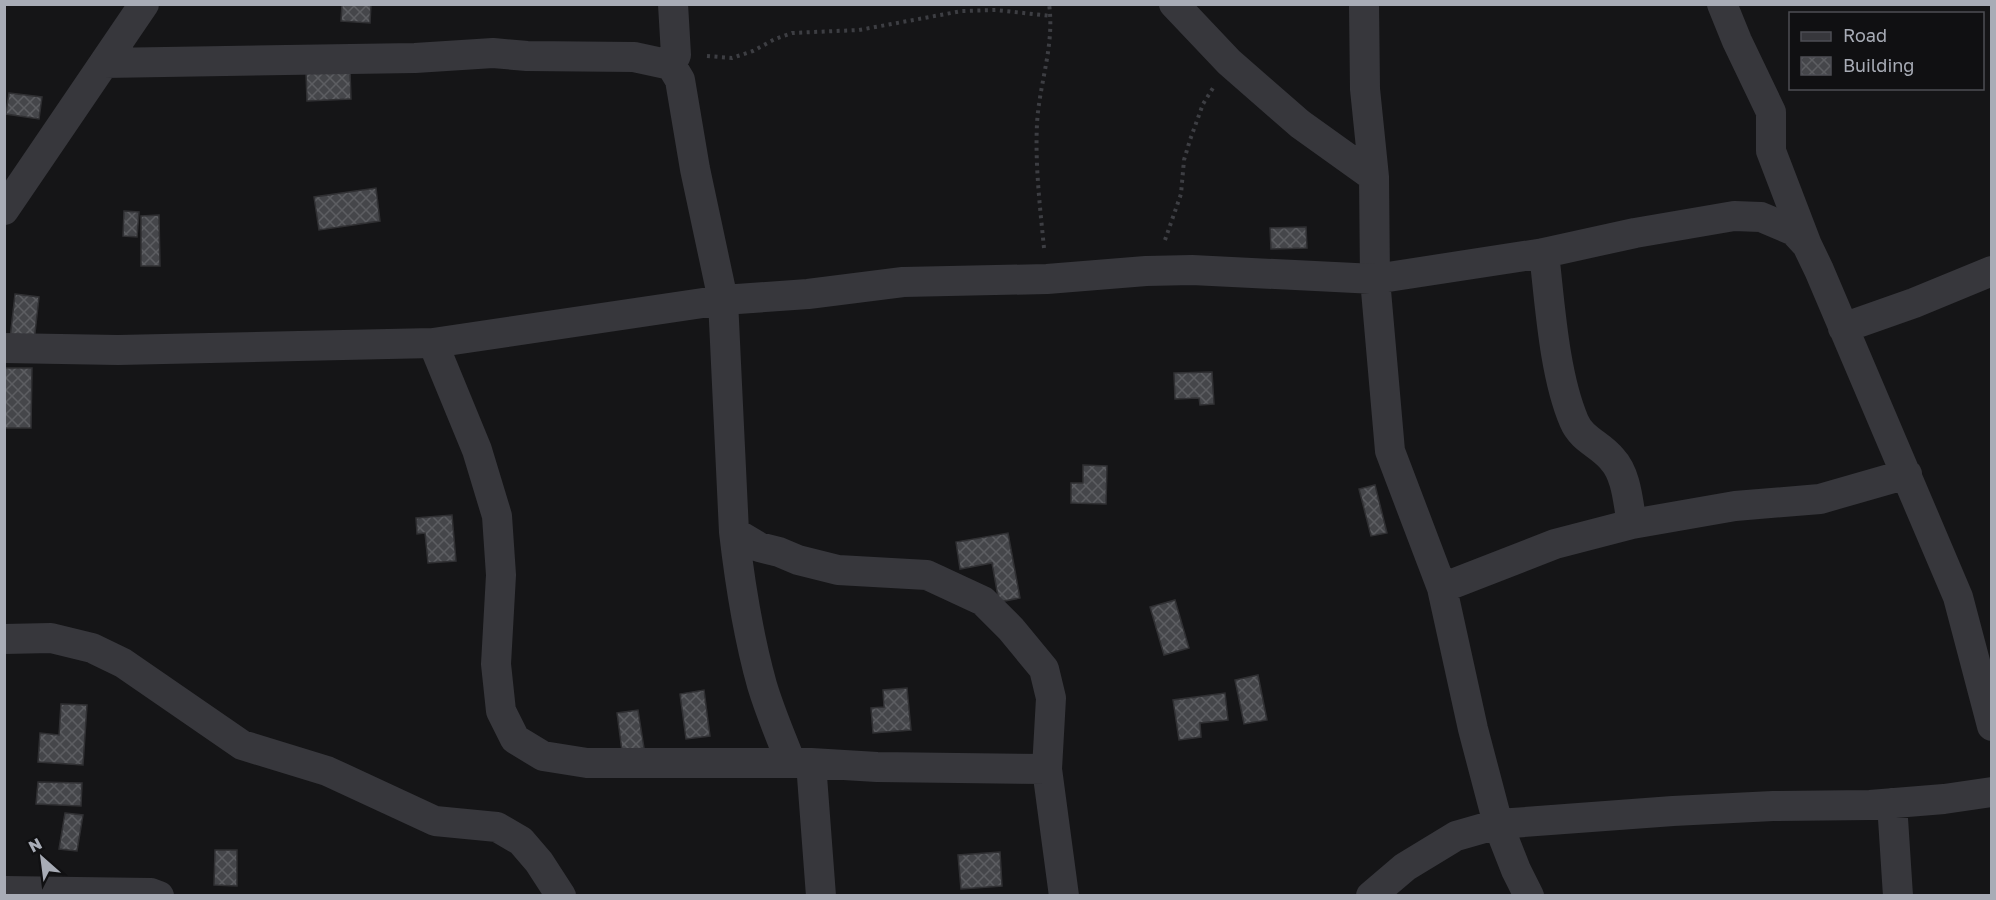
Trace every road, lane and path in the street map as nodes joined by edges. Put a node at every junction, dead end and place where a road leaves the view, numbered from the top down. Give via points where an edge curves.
1 (144, 4) edge
2 (673, 4) edge
3 (1049, 4) edge
4 (1174, 4) edge
5 (1364, 4) edge
6 (1722, 4) edge
7 (1051, 16) junction
8 (674, 60) junction
9 (1229, 62) junction
10 (104, 63) junction
11 (1374, 177) junction
12 (4, 210) edge
13 (1806, 244) junction
14 (1544, 254) junction
15 (1146, 270) junction
16 (1992, 271) edge
17 (1047, 279) junction
18 (1375, 279) junction
19 (723, 300) junction
20 (1843, 328) junction
21 (434, 343) junction
22 (4, 348) edge
23 (1907, 474) junction
24 (1632, 524) junction
25 (734, 532) junction
26 (1442, 588) junction
27 (4, 639) edge
28 (1992, 726) edge
29 (801, 763) junction
30 (1047, 769) junction
31 (1992, 792) edge
32 (1892, 803) junction
33 (1498, 824) junction
34 (4, 891) edge
35 (159, 896) edge
36 (561, 896) edge
37 (821, 896) edge
38 (1064, 896) edge
39 (1371, 896) edge
40 (1529, 896) edge
41 (1898, 896) edge

1 - 10 street
2 - 8 street
3 - 7 path
4 - 9 street
5 - 11 street via 1365,89
6 - 13 street via 1772,112 1771,151
7 - 8 path via 962,11 859,30 792,33 732,58
7 - 17 path via 1037,126
8 - 10 street via 493,53 392,59
8 - 19 street
9 - 11 street via 1300,124
9 - 15 path via 1203,104 1184,159 1181,194 1171,225
10 - 12 street
11 - 18 street
13 - 14 street via 1794,231 1761,217 1734,216
13 - 20 street
14 - 18 street
14 - 24 street via 1554,335 1569,406 1580,433 1614,460 1622,474
15 - 17 street
15 - 18 street
16 - 20 street
17 - 19 street via 903,282
18 - 26 street via 1390,451
19 - 21 street
19 - 25 street
20 - 23 street
21 - 22 street via 118,350
21 - 29 street via 477,450 497,516 501,575 496,664 501,711 515,739 543,756 587,763
23 - 24 street via 1820,500 1735,506
23 - 28 street via 1958,597
24 - 26 street via 1556,544
25 - 29 street via 740,587 762,685 773,718
25 - 30 street via 759,547 838,570 927,575 983,601 1044,669 1051,698
26 - 33 street
27 - 36 street via 51,638 92,648 123,663 242,745 327,771 435,822 497,827 521,841
29 - 30 street via 877,768
29 - 37 street
30 - 38 street
31 - 32 street
32 - 33 street via 1672,811
32 - 41 street
33 - 39 street via 1456,836 1405,867
33 - 40 street
34 - 35 street

